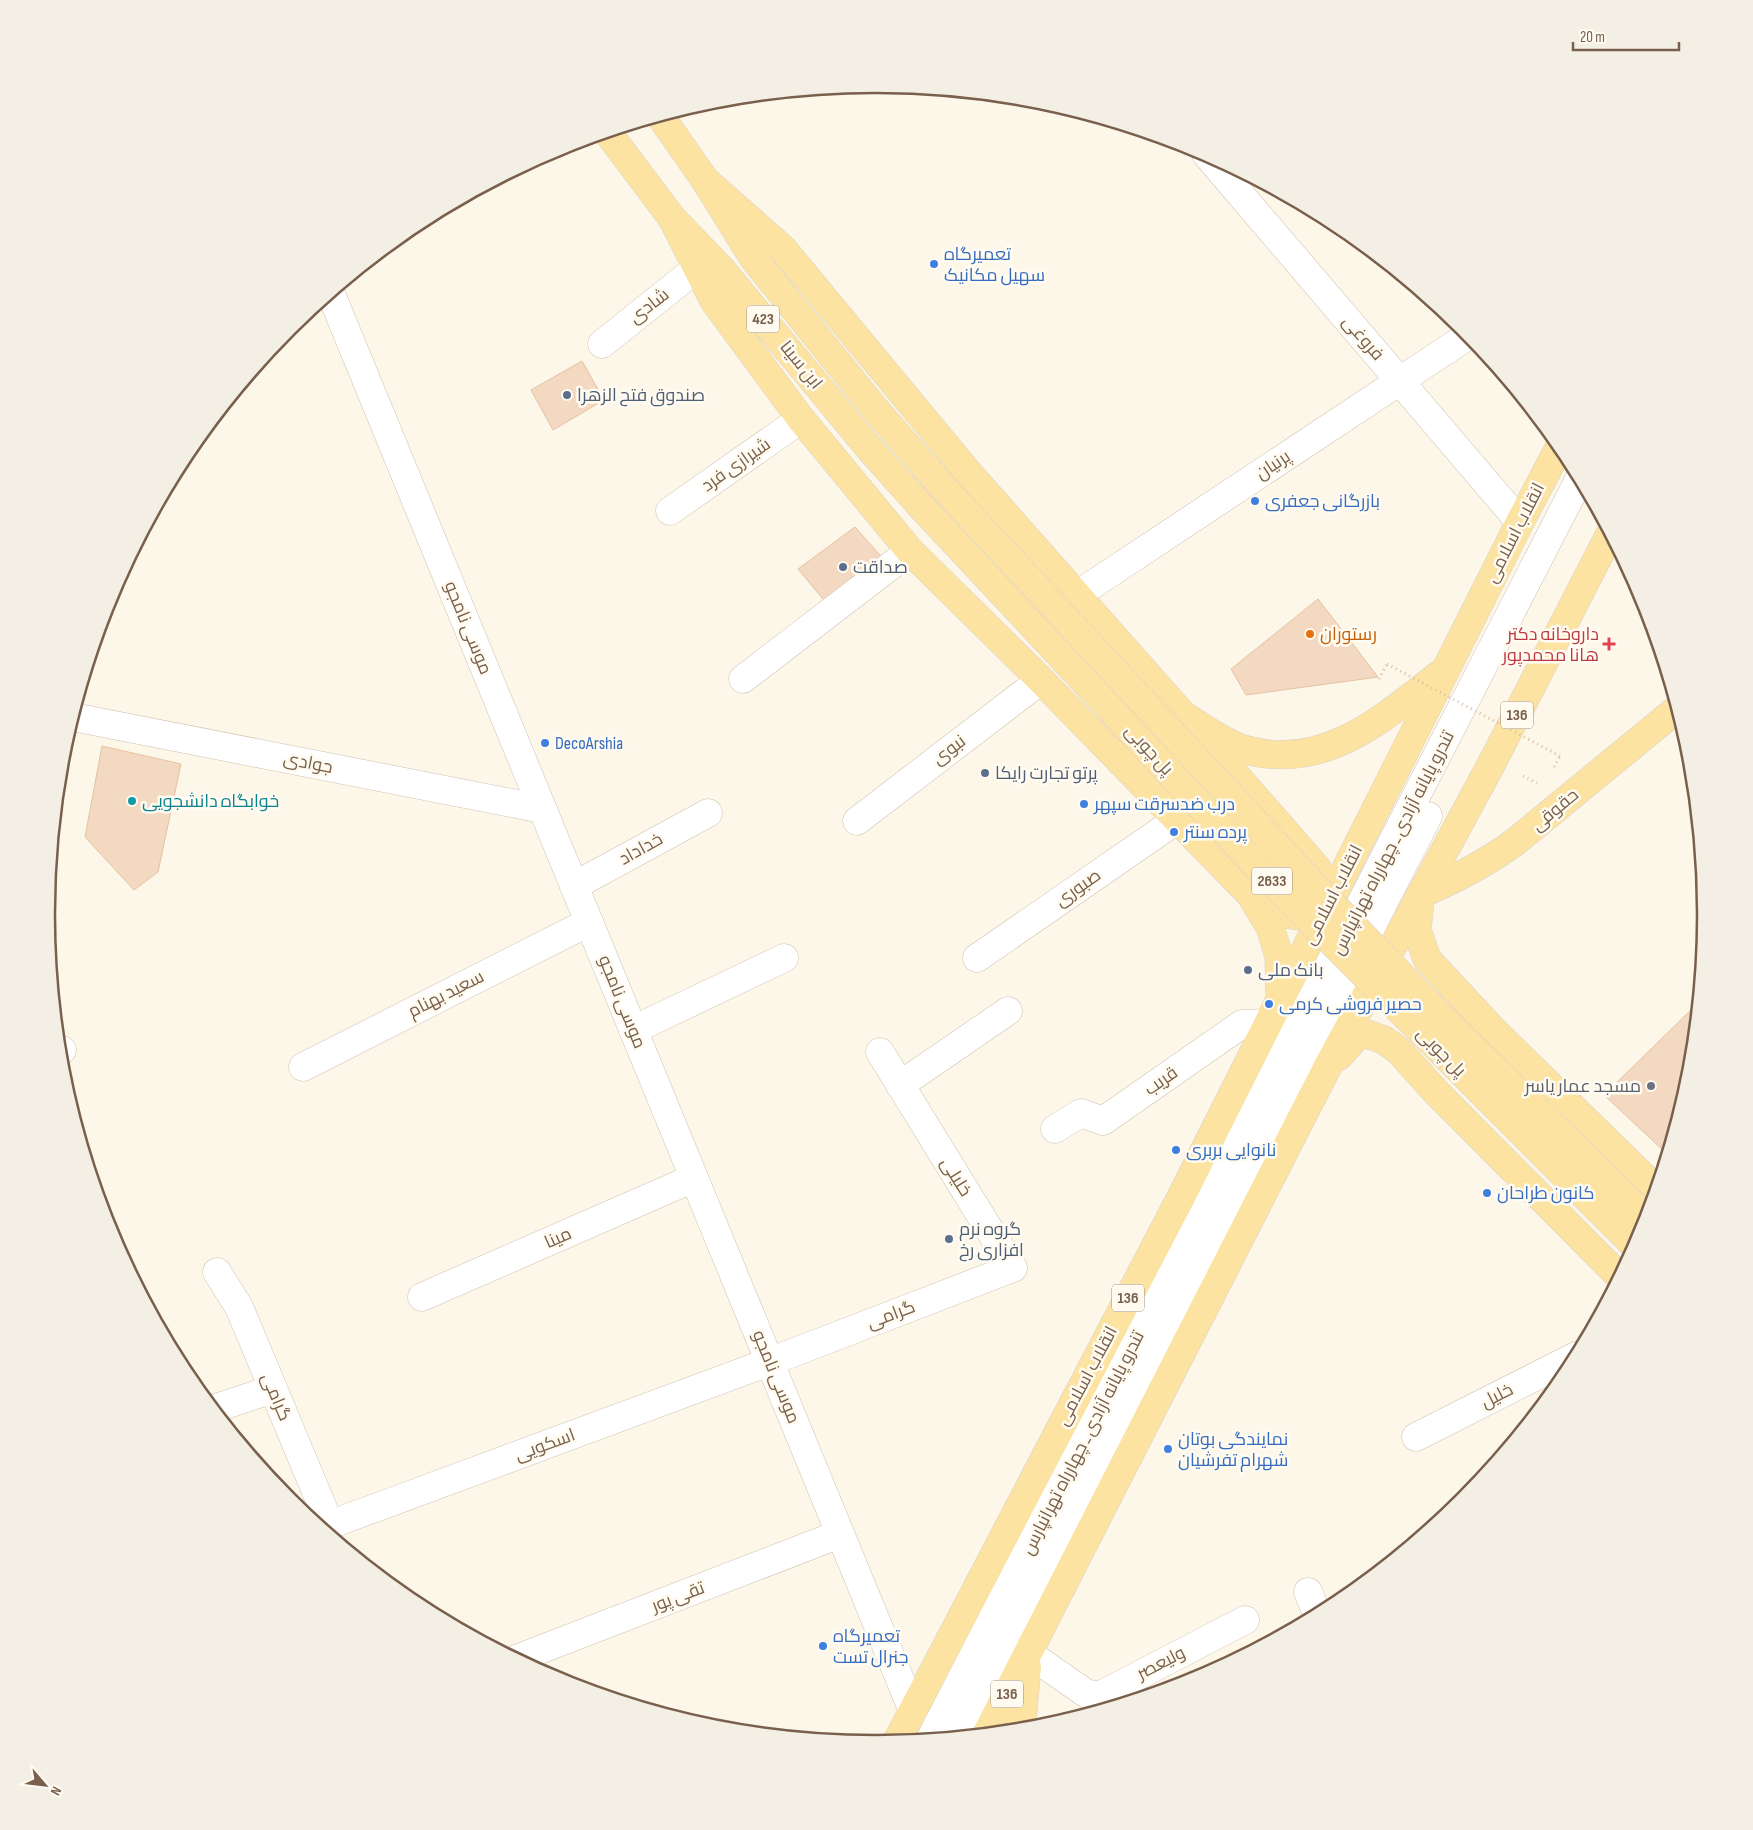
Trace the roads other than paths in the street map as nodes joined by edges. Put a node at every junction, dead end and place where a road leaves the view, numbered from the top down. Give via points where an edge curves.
1 (664, 121) edge
2 (611, 137) edge
3 (1218, 168) edge
4 (705, 180) junction
5 (672, 218) junction
6 (697, 268) junction
7 (333, 299) edge
8 (1462, 340) edge
9 (602, 344) dead end
10 (1400, 381) junction
11 (801, 419) junction
12 (1556, 454) edge
13 (941, 485) joint
14 (1576, 485) edge
15 (920, 504) joint
16 (1588, 504) edge
17 (670, 512) dead end
18 (1520, 522) junction
19 (1607, 540) edge
20 (910, 551) junction
21 (1077, 595) junction
22 (1445, 671) junction
23 (743, 679) dead end
24 (1041, 680) junction
25 (1672, 713) edge
26 (1184, 715) junction
27 (79, 718) edge
28 (542, 809) junction
29 (708, 813) dead end
30 (1178, 819) junction
31 (857, 821) dead end
32 (574, 886) junction
33 (1248, 892) junction
34 (1421, 894) junction
35 (589, 922) junction
36 (784, 958) dead end
37 (977, 958) dead end
38 (1008, 1011) dead end
39 (1274, 1012) junction
40 (633, 1030) junction
41 (1494, 1031) junction
42 (880, 1052) dead end
43 (304, 1067) dead end
44 (1327, 1068) junction
45 (900, 1085) junction
46 (1436, 1092) junction
47 (1055, 1129) dead end
48 (694, 1178) junction
49 (1651, 1186) edge
50 (1641, 1212) edge
51 (1630, 1241) edge
52 (1013, 1268) joint
53 (217, 1272) dead end
54 (1615, 1272) edge
55 (422, 1298) dead end
56 (1566, 1361) edge
57 (769, 1362) junction
58 (273, 1389) junction
59 (219, 1407) edge
60 (1416, 1437) dead end
61 (324, 1522) edge
62 (327, 1525) edge
63 (840, 1534) junction
64 (1245, 1620) dead end
65 (1028, 1653) junction
66 (523, 1656) edge
67 (913, 1711) junction
68 (1022, 1723) edge
69 (989, 1728) edge
70 (958, 1732) edge
71 (933, 1735) edge
72 (900, 1736) edge

1 - 4 main road, ابن سینا / 423
2 - 5 main road, ابن سینا / 423
3 - 10 street, فروغی
4 - 13 main road, ابن سینا / 423 via 754,259 875,410
4 - 21 main road via 784,249 966,470
5 - 6 main road
5 - 15 main road, ابن سینا / 423 via 722,270 869,448
6 - 9 street, شادی
6 - 11 main road via 714,301
7 - 28 street, موسی نامجو
8 - 10 street, پرنیان
10 - 18 street, فروغی
10 - 21 street, پرنیان
11 - 17 street, شیرازی فرد
11 - 20 main road
12 - 18 main road, انقلاب اسلامی / 136
13 - 50 main road, پل چوبی / 2633, bridge via 1451,1028
14 - 71 street, تندرو پایانه آزادی ـ چهارراه تهرانپارس
15 - 51 main road, پل چوبی / 2633, bridge via 1269,878
16 - 70 street
18 - 22 main road, انقلاب اسلامی / 136
19 - 34 main road, 136
20 - 23 street
20 - 24 main road
21 - 26 main road
22 - 26 main road via 1374,725 1344,742 1321,750 1268,755 1241,748
22 - 39 main road, انقلاب اسلامی / 136
24 - 30 main road
24 - 31 street, نبوی
25 - 34 main road, حقوقی via 1515,842 1462,877
26 - 33 main road via 1316,868 1321,889 1313,908 1298,916 1278,913
27 - 28 street, جوادی
28 - 32 street, موسی نامجو
29 - 32 street, خداداد
30 - 33 main road
30 - 37 street, صبوری
32 - 35 street, موسی نامجو
33 - 39 main road via 1270,927 1279,956
34 - 41 main road via 1417,930 1427,959
34 - 44 main road, 136
35 - 40 street, موسی نامجو
35 - 43 street, سعید بهنام
36 - 40 street
38 - 45 street
39 - 47 street, قریب via 1242,1024 1103,1121 1081,1112
39 - 67 main road, انقلاب اسلامی / 136
40 - 48 street, موسی نامجو
41 - 46 main road via 1447,1009 1426,1009 1408,1027 1408,1045 1418,1067
41 - 49 main road
42 - 45 street, خلیلی
44 - 46 main road via 1356,1037 1367,1034 1384,1040 1399,1052
44 - 65 main road, 136
45 - 52 street, خلیلی
46 - 54 main road
48 - 55 street, مینا
48 - 57 street, موسی نامجو
52 - 57 street, گرامی
53 - 58 street, گرامی via 239,1307
56 - 60 street, خلیل
57 - 62 street, اسکویی
57 - 63 street, موسی نامجو
58 - 59 street
58 - 61 street, گرامی
63 - 66 street, تقی پور
63 - 67 street, موسی نامجو
64 - 65 street, ولیعصر via 1101,1695 1086,1694
65 - 68 main road
65 - 69 main road, 136
67 - 72 main road, انقلاب اسلامی / 136

